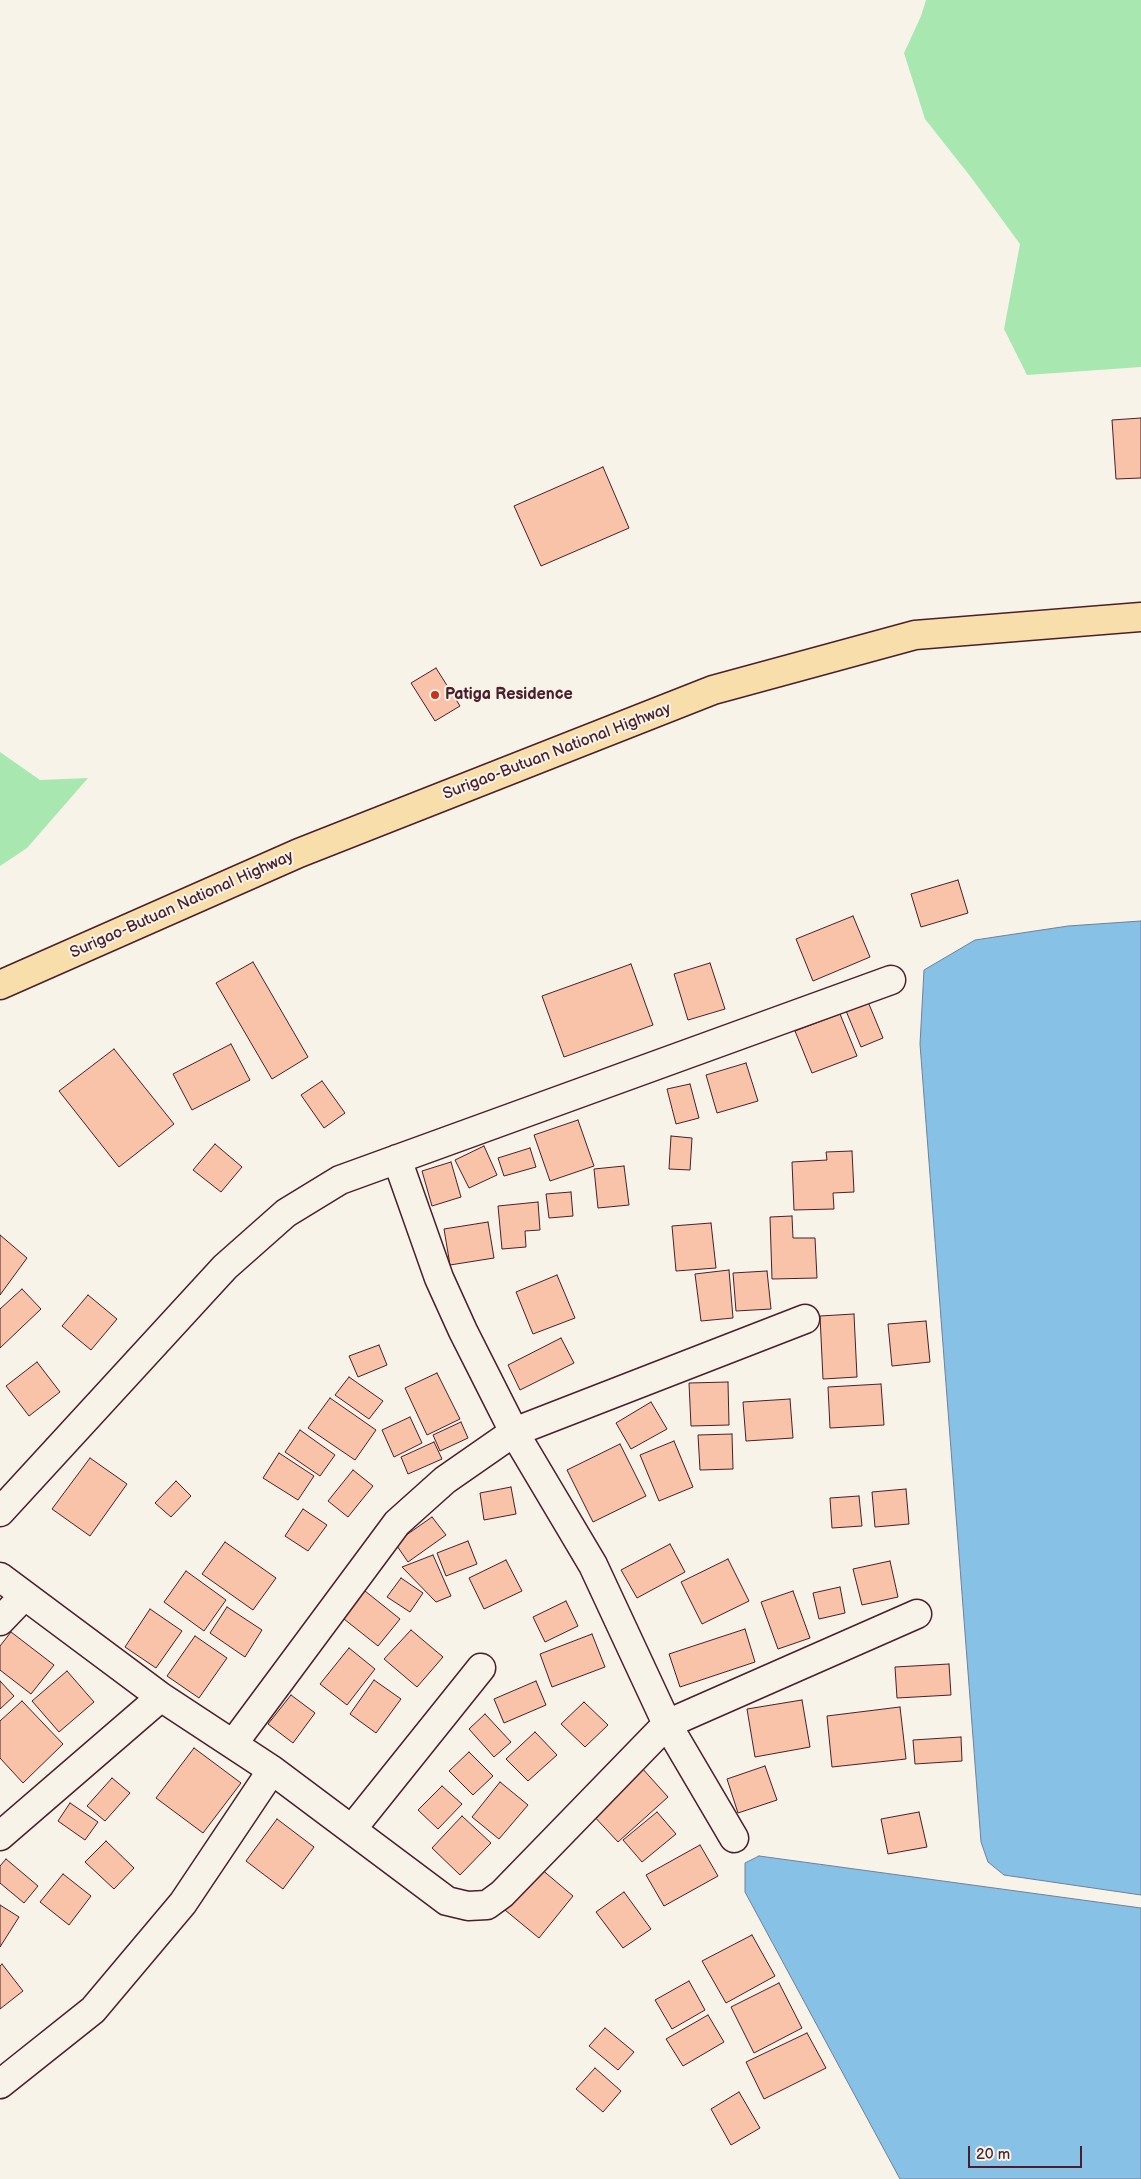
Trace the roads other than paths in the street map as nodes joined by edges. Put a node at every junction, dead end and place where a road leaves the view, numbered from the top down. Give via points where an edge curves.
1 (1141, 617) edge
2 (891, 980) dead end
3 (0, 985) edge
4 (397, 1159) junction
5 (805, 1318) dead end
6 (514, 1432) junction
7 (0, 1512) edge
8 (0, 1577) edge
9 (24, 1596) junction
10 (917, 1614) dead end
11 (0, 1621) edge
12 (481, 1668) dead end
13 (161, 1697) junction
14 (667, 1724) junction
15 (233, 1744) junction
16 (272, 1770) junction
17 (352, 1829) junction
18 (0, 1836) edge
19 (734, 1838) dead end
20 (0, 2084) edge

1 - 3 highway, Surigao-Butuan National Highway via 915,635 713,690 300,853
2 - 4 street
4 - 6 street via 439,1278
4 - 7 street via 340,1180 286,1213 225,1267
5 - 6 street
6 - 14 street via 593,1565
6 - 15 street via 446,1480 397,1523
8 - 9 street
9 - 11 street
9 - 13 street
10 - 14 street
12 - 17 street
13 - 15 street
13 - 18 street
14 - 17 street via 502,1894 486,1906 447,1901
14 - 19 street
15 - 16 street
16 - 17 street
16 - 20 street via 183,1903 93,2010

